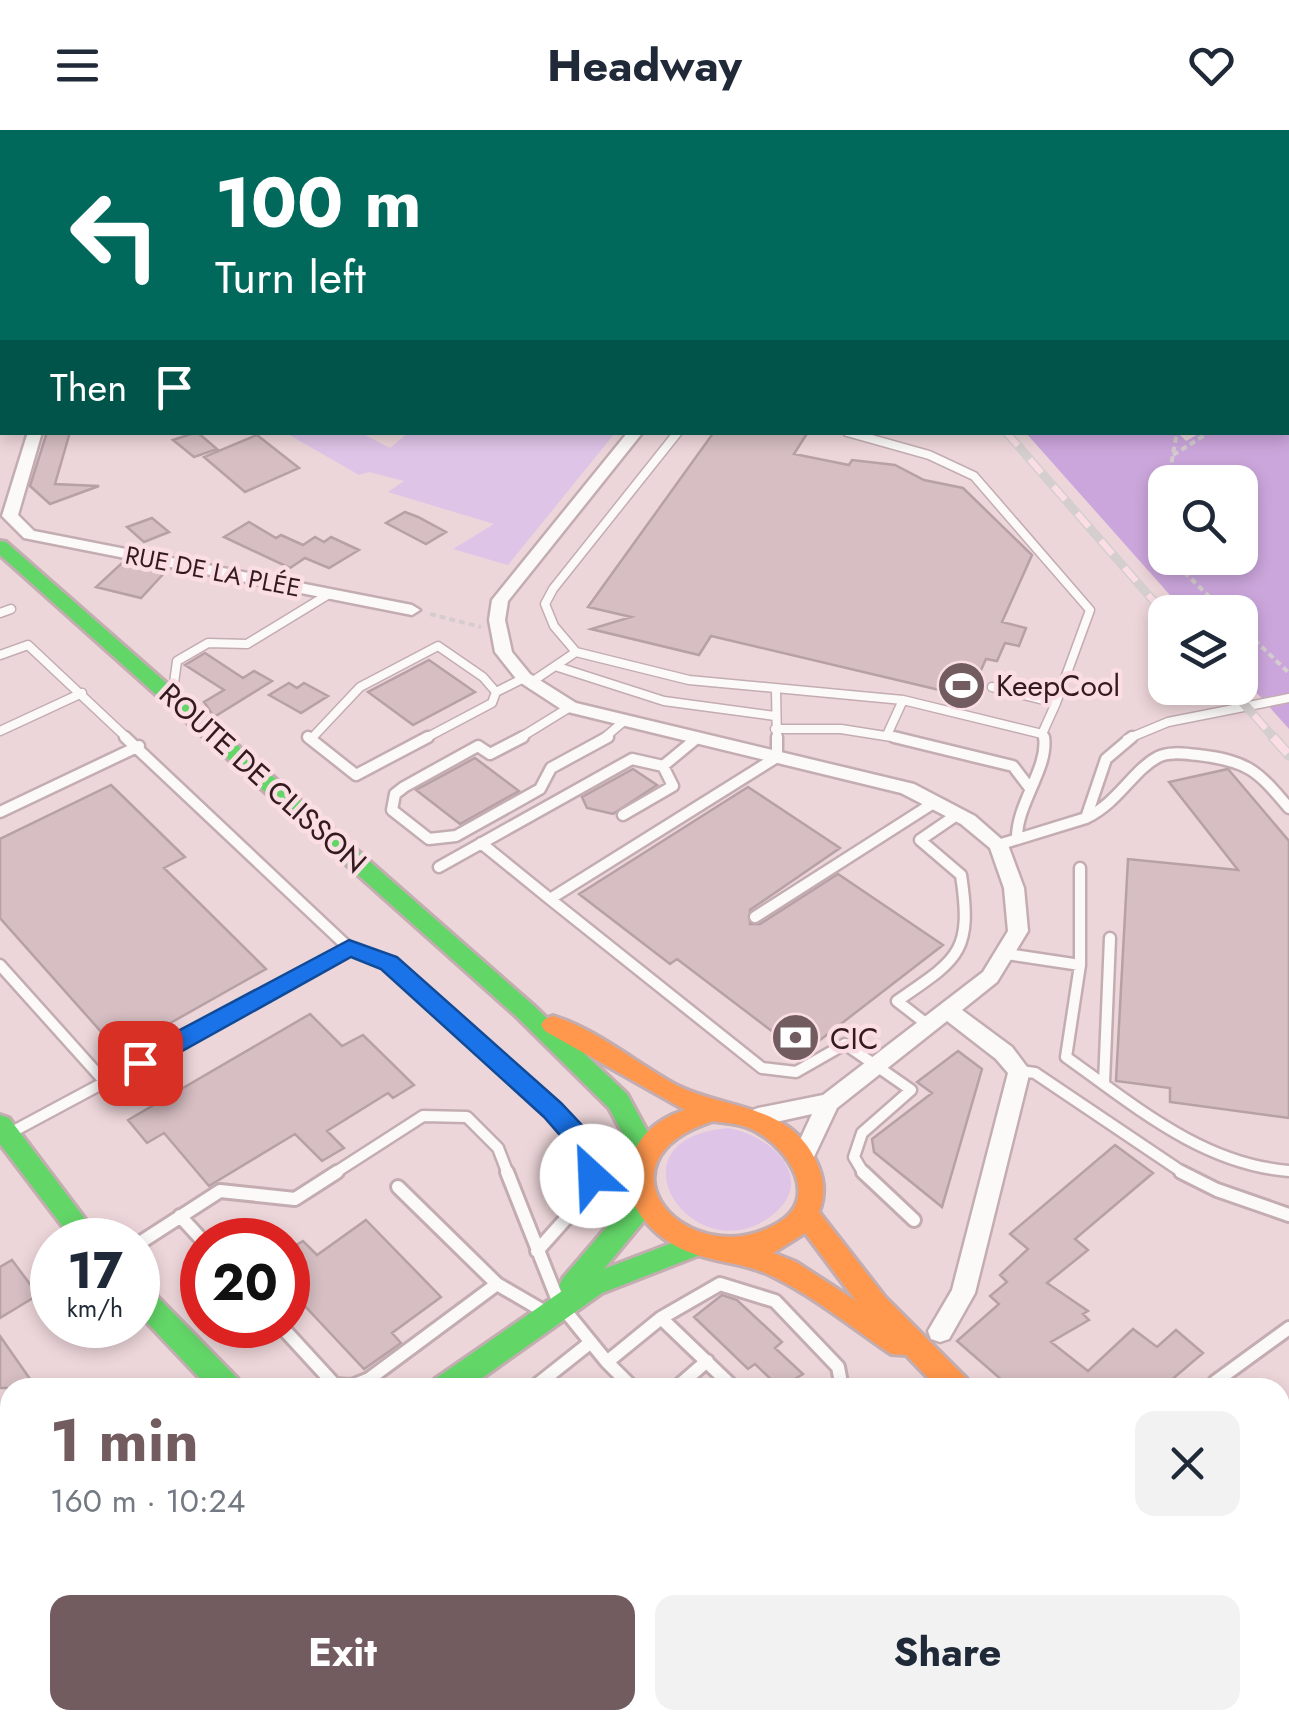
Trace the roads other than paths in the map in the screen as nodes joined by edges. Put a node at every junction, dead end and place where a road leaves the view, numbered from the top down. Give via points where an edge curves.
1 (34, 435) edge
2 (634, 435) edge
3 (676, 435) edge
4 (858, 435) edge
5 (0, 546) edge
6 (329, 594) junction
7 (10, 609) dead end
8 (412, 610) road end
9 (0, 613) edge
10 (576, 652) junction
11 (0, 655) edge
12 (558, 667) junction
13 (527, 680) junction
14 (992, 687) dead end
15 (776, 691) junction
16 (496, 692) junction
17 (82, 693) junction
18 (172, 698) junction
19 (1289, 698) edge
20 (903, 700) junction
21 (1056, 704) junction
22 (570, 706) junction
23 (776, 716) junction
24 (624, 721) junction
25 (0, 730) edge
26 (775, 730) junction
27 (1042, 734) junction
28 (887, 735) junction
29 (697, 738) junction
30 (139, 746) junction
31 (777, 757) junction
32 (664, 766) junction
33 (1029, 788) junction
34 (936, 801) junction
35 (1289, 808) edge
36 (0, 812) edge
37 (958, 814) junction
38 (623, 815) dead end
39 (1086, 818) junction
40 (1007, 842) junction
41 (481, 843) junction
42 (439, 867) dead end
43 (1080, 868) dead end
44 (550, 899) junction
45 (755, 918) dead end
46 (1110, 938) dead end
47 (349, 948) junction
48 (1007, 954) junction
49 (1080, 964) junction
50 (0, 965) edge
51 (525, 1011) junction
52 (938, 1019) junction
53 (878, 1064) junction
54 (1019, 1071) junction
55 (104, 1082) junction
56 (1104, 1083) junction
57 (829, 1102) junction
58 (712, 1111) junction
59 (758, 1118) junction
60 (4, 1130) edge
61 (645, 1150) junction
62 (804, 1154) junction
63 (1289, 1171) edge
64 (398, 1187) dead end
65 (643, 1203) junction
66 (804, 1212) junction
67 (1289, 1215) edge
68 (180, 1216) joint
69 (71, 1218) edge
70 (914, 1220) dead end
71 (160, 1229) edge
72 (693, 1246) junction
73 (537, 1251) junction
74 (741, 1251) junction
75 (497, 1284) junction
76 (552, 1307) junction
77 (661, 1318) junction
78 (160, 1321) edge
79 (1289, 1328) edge
80 (940, 1332) dead end
81 (591, 1342) junction
82 (301, 1348) edge
83 (924, 1358) junction
84 (607, 1362) junction
85 (707, 1362) junction
86 (212, 1378) edge
87 (329, 1378) edge
88 (369, 1378) edge
89 (459, 1378) edge
90 (546, 1378) edge
91 (622, 1378) edge
92 (688, 1378) edge
93 (724, 1378) edge
94 (840, 1378) edge
95 (946, 1378) edge
96 (1220, 1378) edge

1 - 6 street, RUE DE LA PLÉE via 10,516 29,535
2 - 13 street via 500,600 496,628 508,665
3 - 10 lane via 544,604
4 - 21 lane via 974,476 1090,610
5 - 18 main road, ROUTE DE CLISSON
6 - 8 street, RUE DE LA PLÉE
6 - 18 lane via 247,644 208,643 176,660
7 - 9 lane
10 - 12 lane
10 - 15 lane via 689,680
11 - 17 lane via 28,644
12 - 13 lane
12 - 23 lane via 682,704
13 - 16 lane
13 - 22 street
14 - 21 lane
15 - 20 lane
15 - 23 lane
16 - 16 lane via 438,646 360,687 308,737 356,776 492,704
17 - 25 lane
17 - 30 lane
18 - 51 main road, ROUTE DE CLISSON
19 - 39 lane via 1120,742 1105,761
20 - 27 lane
20 - 28 lane
21 - 27 lane
22 - 24 street
22 - 24 lane via 490,754 478,746 404,787 392,810 429,838 456,836 540,790 550,768
23 - 26 lane
24 - 29 street
26 - 28 lane
26 - 31 lane
27 - 33 lane via 1044,753
28 - 33 lane via 1013,766
29 - 31 street
29 - 32 lane
30 - 36 lane
30 - 47 lane
31 - 34 street
31 - 44 lane
32 - 38 lane via 673,786
32 - 41 lane via 632,759
33 - 40 lane
34 - 37 street
34 - 45 lane
35 - 39 lane via 1239,760 1181,752 1158,757 1110,807
37 - 40 street
37 - 52 lane via 920,840 961,876 968,920 960,945 946,967 897,1001
39 - 40 lane
40 - 48 street via 1018,931
41 - 42 lane
41 - 44 lane
43 - 49 lane
44 - 53 lane via 762,1068 781,1077 800,1074 845,1044
46 - 56 lane
47 - 55 lane
47 - 73 lane via 389,963 584,1144 592,1176 579,1204
48 - 49 lane
48 - 52 street via 990,977
49 - 56 lane via 1066,1057
50 - 55 lane
51 - 58 main road, ROUTE DE CLISSON
51 - 61 main road, ROUTE DE CLISSON via 618,1101
52 - 53 street
52 - 54 street via 1004,1053
53 - 57 street
53 - 70 lane via 911,1090 862,1134 854,1156 868,1181
54 - 67 lane via 1035,1073 1188,1180
54 - 80 street via 963,1293
55 - 60 lane
56 - 63 lane via 1235,1162
57 - 59 street
57 - 62 street
58 - 59 main road, ROUTE DE CLISSON
58 - 61 main road, ROUTE DE CLISSON via 668,1126
59 - 62 main road, ROUTE DE CLISSON
60 - 69 main road
61 - 65 main road via 639,1168
62 - 66 main road via 811,1174
64 - 75 lane
65 - 72 main road via 671,1235
65 - 76 main road
66 - 74 main road via 788,1231
66 - 83 main road
68 - 71 lane
68 - 73 lane via 220,1191 295,1199 423,1116 466,1117 498,1148
72 - 74 main road
72 - 76 main road via 648,1255
73 - 76 lane
74 - 83 main road via 787,1270
75 - 76 lane
75 - 88 lane
76 - 81 lane
76 - 89 main road
77 - 84 lane
77 - 85 lane
77 - 94 lane via 720,1284 774,1301 838,1367
78 - 86 main road
79 - 96 lane
81 - 84 lane
81 - 90 lane
82 - 87 lane
83 - 95 main road
84 - 91 lane
85 - 92 lane
85 - 93 lane

